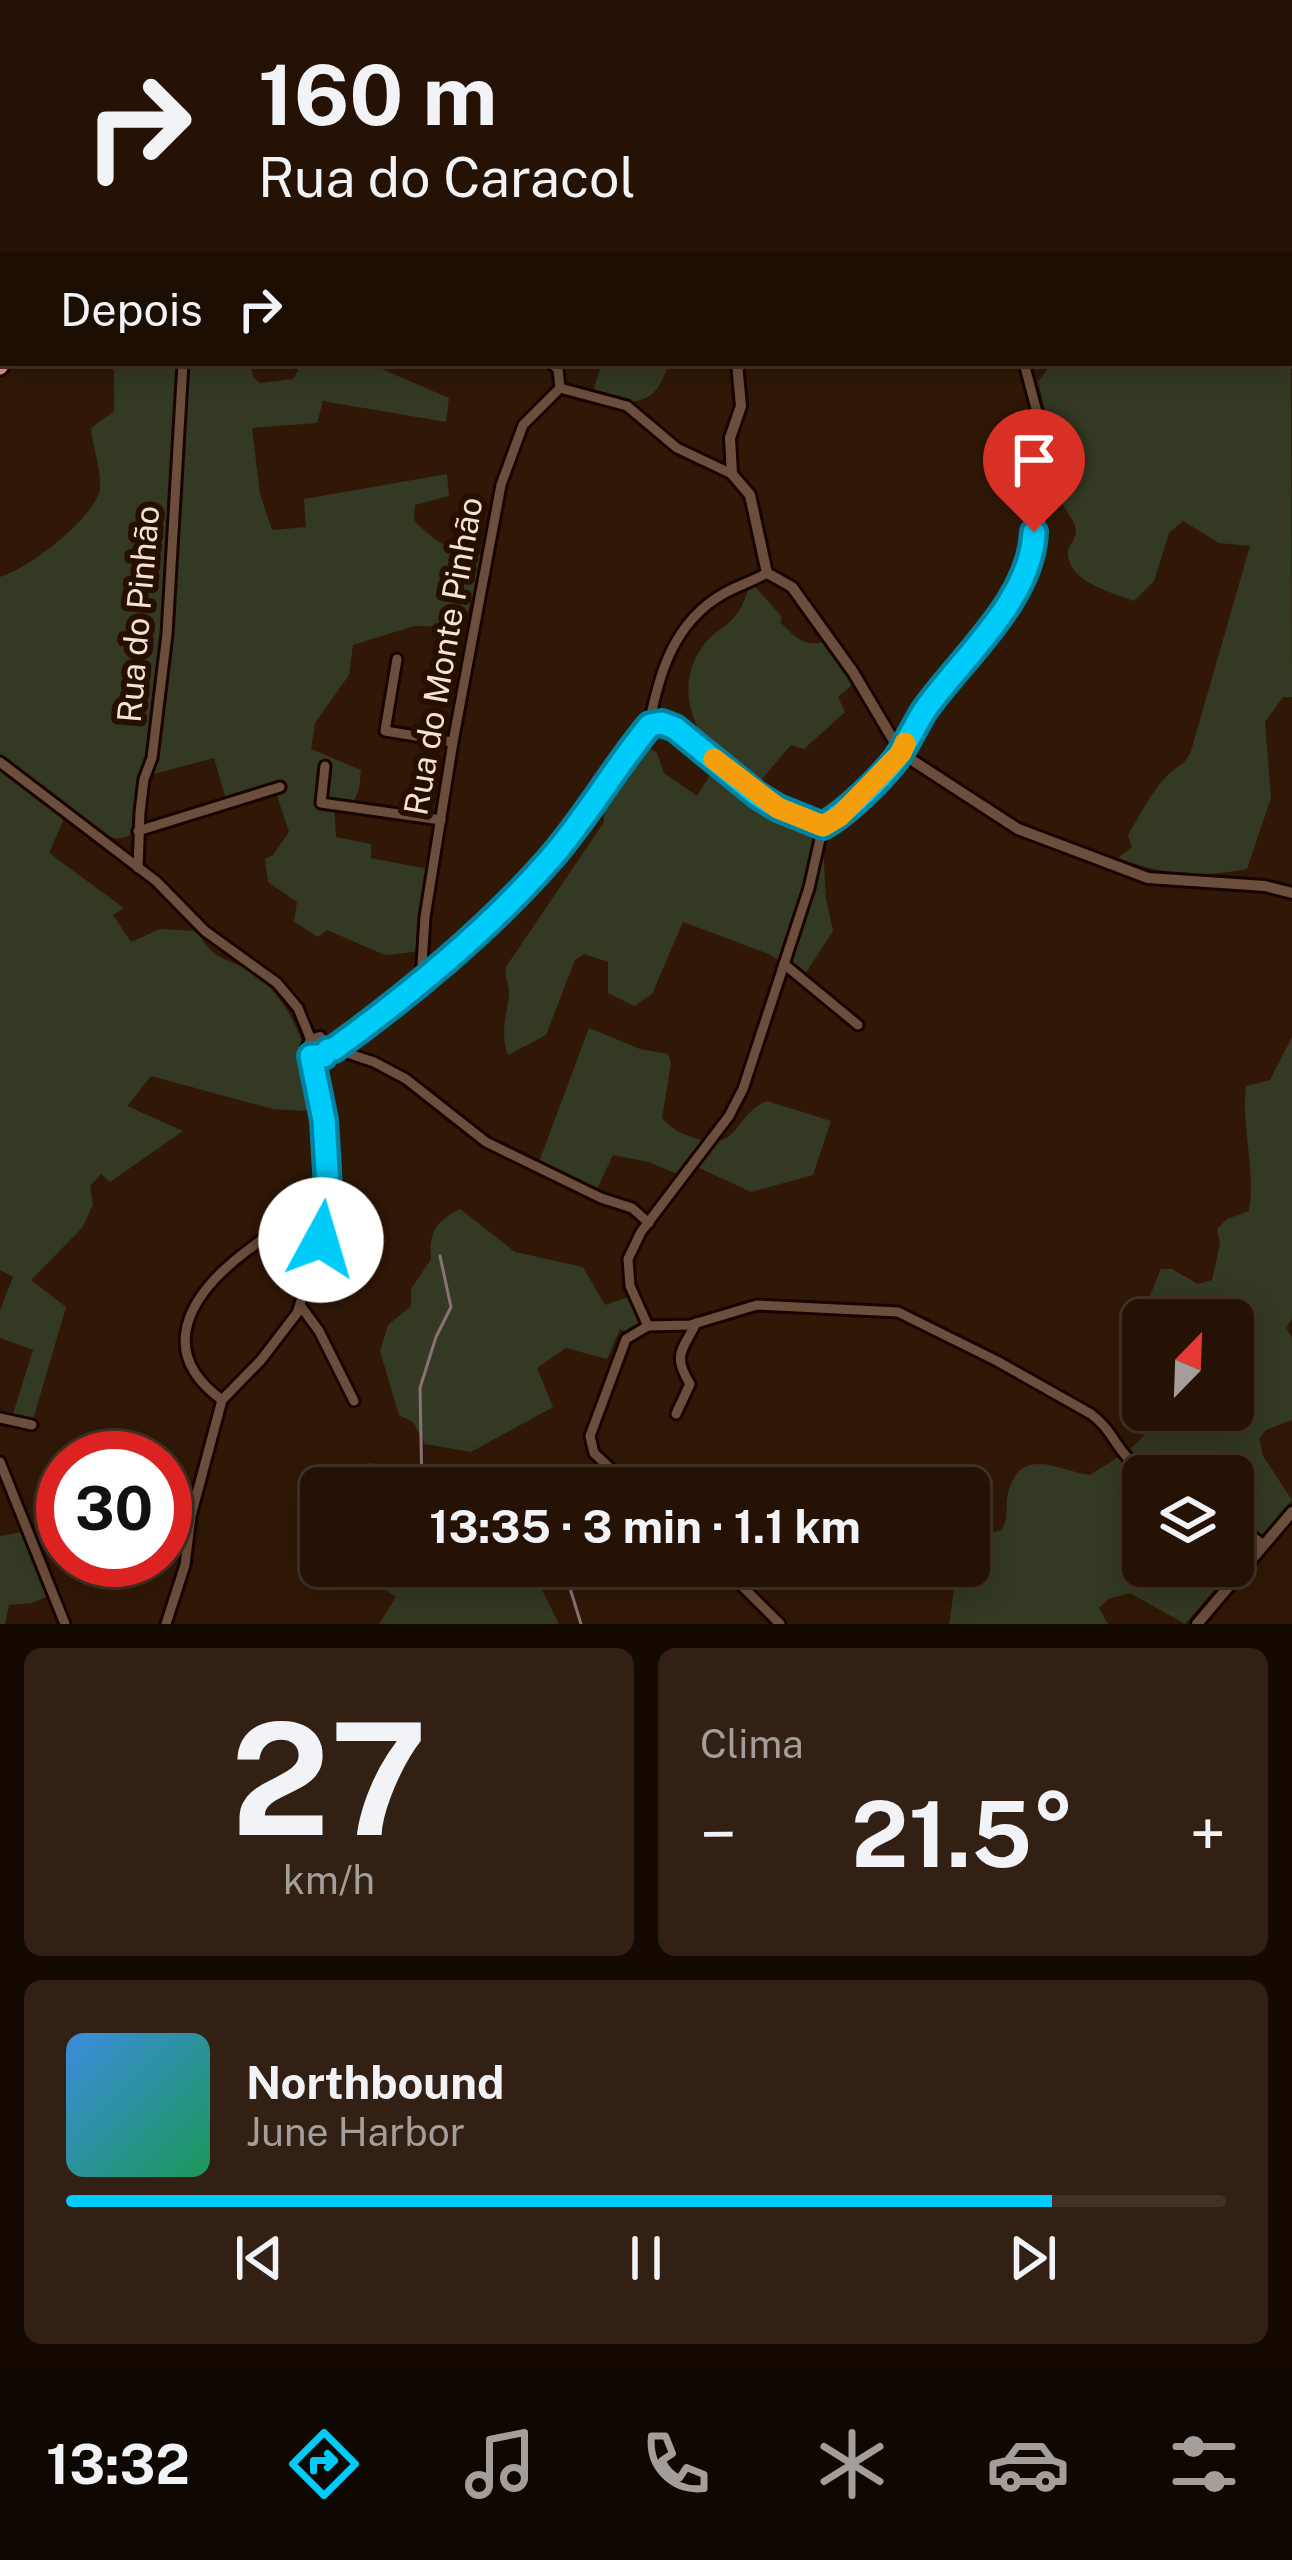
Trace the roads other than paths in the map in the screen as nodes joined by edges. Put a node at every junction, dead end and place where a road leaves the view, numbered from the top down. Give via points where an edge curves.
1 (182, 366) edge
2 (554, 366) edge
3 (737, 366) edge
4 (1025, 366) edge
5 (560, 388) junction
6 (732, 475) junction
7 (767, 573) junction
8 (397, 659) dead end
9 (650, 725) junction
10 (453, 742) junction
11 (900, 752) junction
12 (0, 762) edge
13 (325, 766) dead end
14 (280, 788) dead end
15 (441, 820) junction
16 (823, 826) junction
17 (138, 831) junction
18 (138, 868) junction
19 (1292, 893) edge
20 (784, 964) junction
21 (421, 980) junction
22 (858, 1025) dead end
23 (311, 1040) junction
24 (331, 1050) junction
25 (311, 1056) junction
26 (649, 1223) junction
27 (324, 1231) junction
28 (300, 1306) junction
29 (696, 1323) junction
30 (648, 1326) junction
31 (222, 1400) junction
32 (354, 1401) dead end
33 (676, 1414) dead end
34 (0, 1418) edge
35 (32, 1425) dead end
36 (1122, 1456) edge
37 (0, 1462) edge
38 (608, 1467) edge
39 (1292, 1512) edge
40 (1254, 1538) edge
41 (1261, 1544) junction
42 (743, 1587) edge
43 (65, 1624) edge
44 (166, 1624) edge
45 (780, 1624) edge
46 (1197, 1624) edge

1 - 17 street, Rua do Pinhão via 167,634
2 - 5 street
3 - 6 street
4 - 11 street via 1037,412 1033,550 1000,613
5 - 6 street via 627,406 677,448
5 - 10 street, Rua do Monte Pinhão via 523,424 511,450
6 - 7 street via 750,495
7 - 9 street via 701,609 671,645
7 - 11 street via 793,587
8 - 10 street via 385,731
9 - 16 street via 675,728 757,795
9 - 21 street via 549,860
10 - 15 street, Rua do Monte Pinhão
11 - 16 street
11 - 19 street via 1018,830 1148,878
12 - 18 street
13 - 15 street via 321,803
14 - 17 street
15 - 21 street, Rua do Monte Pinhão
16 - 20 street
17 - 18 street, Rua do Pinhão
18 - 23 street via 277,983
20 - 22 street
20 - 26 street via 729,1116
21 - 24 street
23 - 24 street via 324,1039
23 - 25 street
24 - 25 street
24 - 26 street via 406,1079 486,1142
25 - 27 street via 324,1120
26 - 30 street via 628,1259
27 - 28 street
27 - 31 street via 297,1222 278,1228 197,1300 185,1338 188,1359
28 - 31 street
28 - 32 street
29 - 30 street
29 - 33 street via 678,1357 690,1384
29 - 36 street via 757,1305 898,1312 1091,1414
30 - 38 street via 626,1339 590,1436
31 - 44 street
34 - 35 street
37 - 43 street
39 - 41 street
40 - 41 street
41 - 46 street
42 - 45 street

